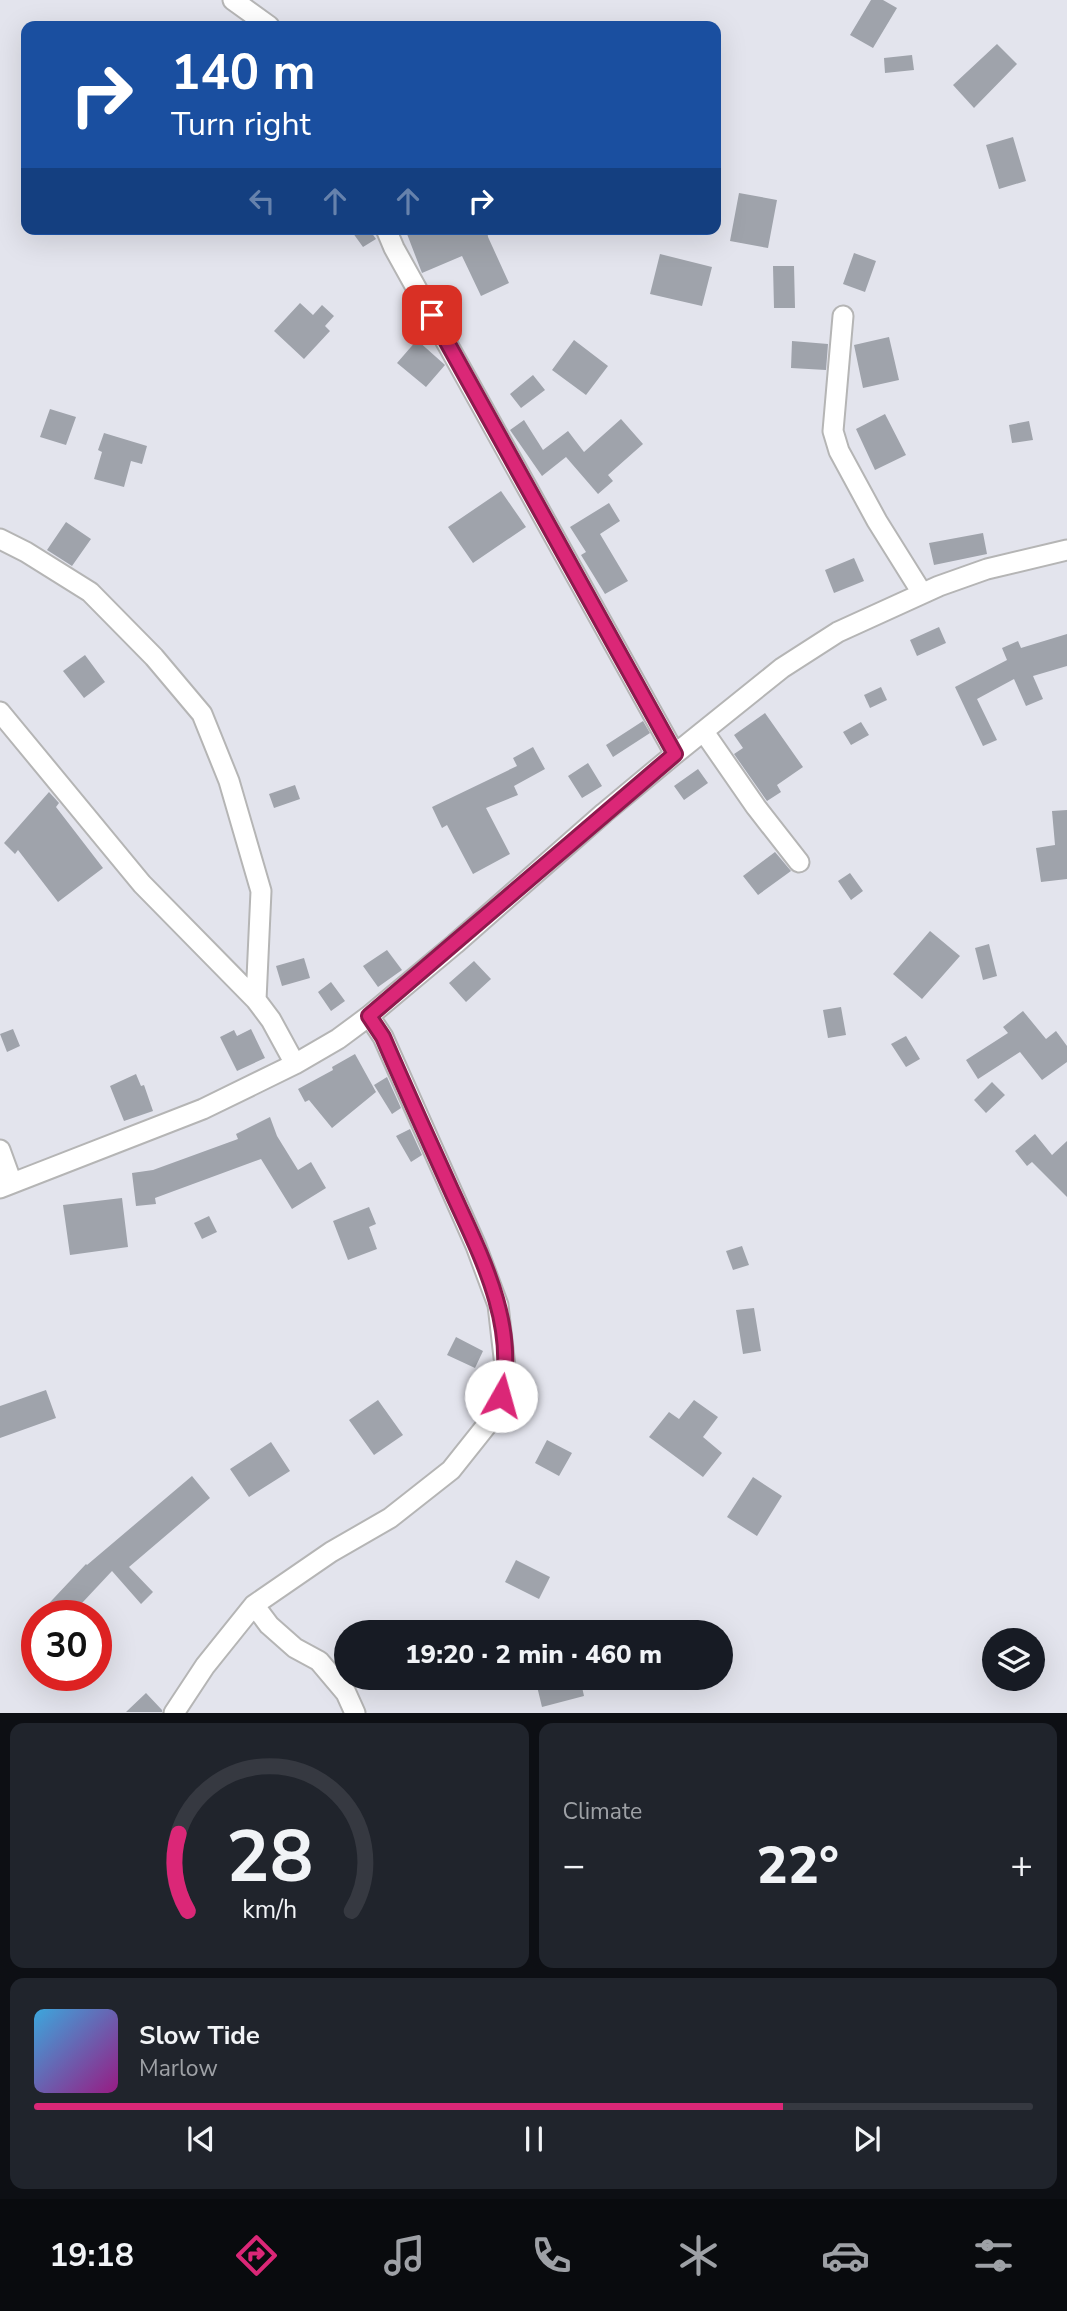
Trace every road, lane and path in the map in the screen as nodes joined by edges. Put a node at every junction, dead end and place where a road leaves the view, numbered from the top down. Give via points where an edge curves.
1 (233, 0) edge
2 (262, 21) edge
3 (389, 235) edge
4 (843, 316) dead end
5 (0, 539) edge
6 (1067, 550) edge
7 (922, 593) junction
8 (0, 712) edge
9 (704, 732) junction
10 (675, 754) junction
11 (799, 863) dead end
12 (256, 1000) junction
13 (369, 1016) junction
14 (295, 1064) junction
15 (0, 1150) edge
16 (6, 1186) edge
17 (254, 1605) junction
18 (174, 1713) edge
19 (355, 1713) edge

1 - 2 street
3 - 10 street
4 - 7 street via 833,431 877,521
5 - 12 street via 90,592 154,657 202,715 229,781 261,891
6 - 7 street via 987,569
7 - 9 street via 838,632 782,668
8 - 12 street via 142,884
9 - 10 street
9 - 11 street
10 - 13 street
12 - 14 street
13 - 14 street
13 - 17 street via 383,1037 498,1305 506,1375 486,1426 451,1470 390,1518
14 - 16 street via 203,1109
15 - 16 street
17 - 18 street via 205,1665
17 - 19 street via 269,1625 319,1661 346,1693

